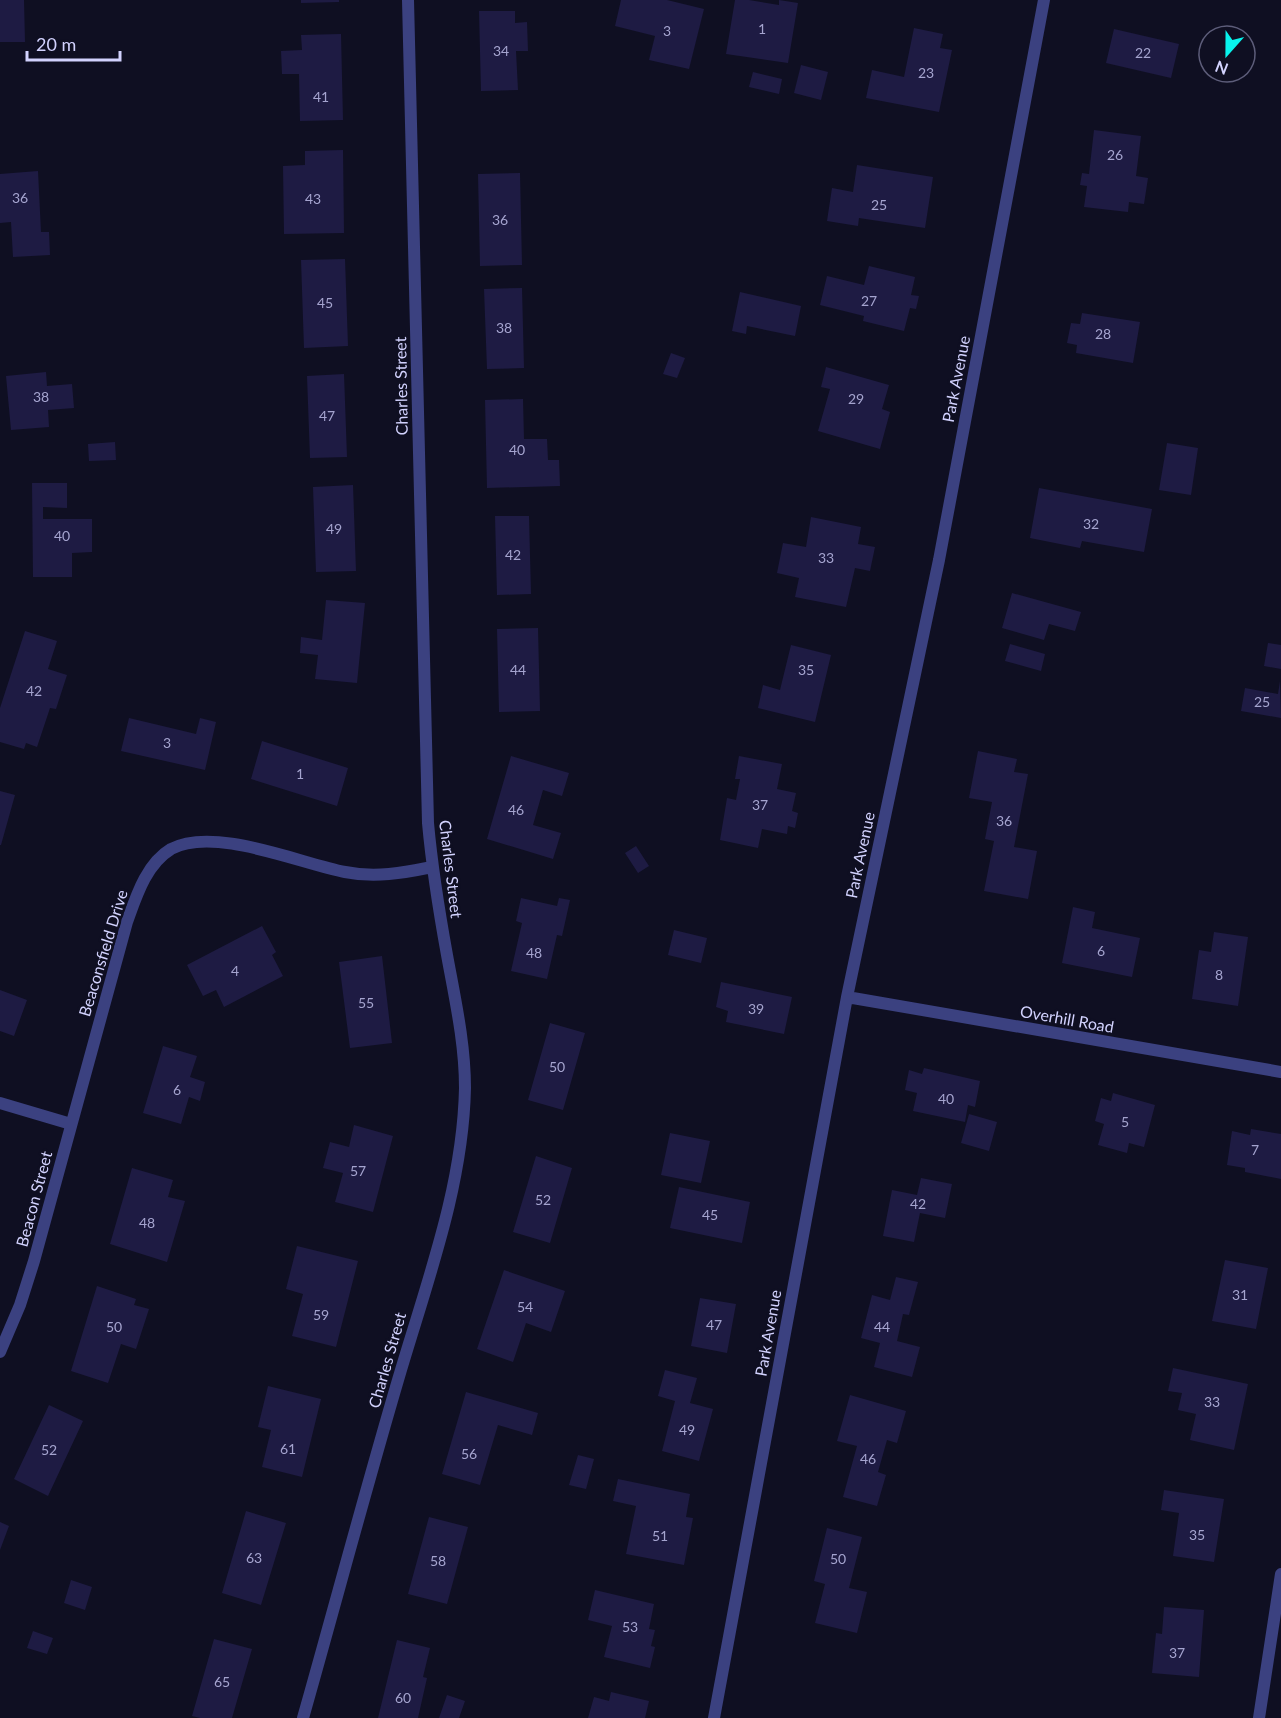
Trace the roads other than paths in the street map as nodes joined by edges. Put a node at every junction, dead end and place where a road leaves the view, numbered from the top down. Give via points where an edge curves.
1 (408, 0) edge
2 (1044, 0) edge
3 (432, 867) junction
4 (847, 997) junction
5 (1281, 1072) edge
6 (0, 1103) edge
7 (71, 1124) junction
8 (0, 1352) edge
9 (1281, 1574) edge
10 (303, 1718) edge
11 (714, 1718) edge
12 (1260, 1718) edge

1 - 3 street, Charles Street via 426,771
2 - 4 street, Park Avenue via 939,560
3 - 7 street, Beaconsfield Drive via 377,875 346,872 220,842 194,842 171,849 153,865 137,892
3 - 10 street, Charles Street via 462,1048 465,1085 459,1163
4 - 5 street, Overhill Road
4 - 11 street, Park Avenue
6 - 7 street
7 - 8 street, Beacon Street via 34,1261
9 - 12 street

